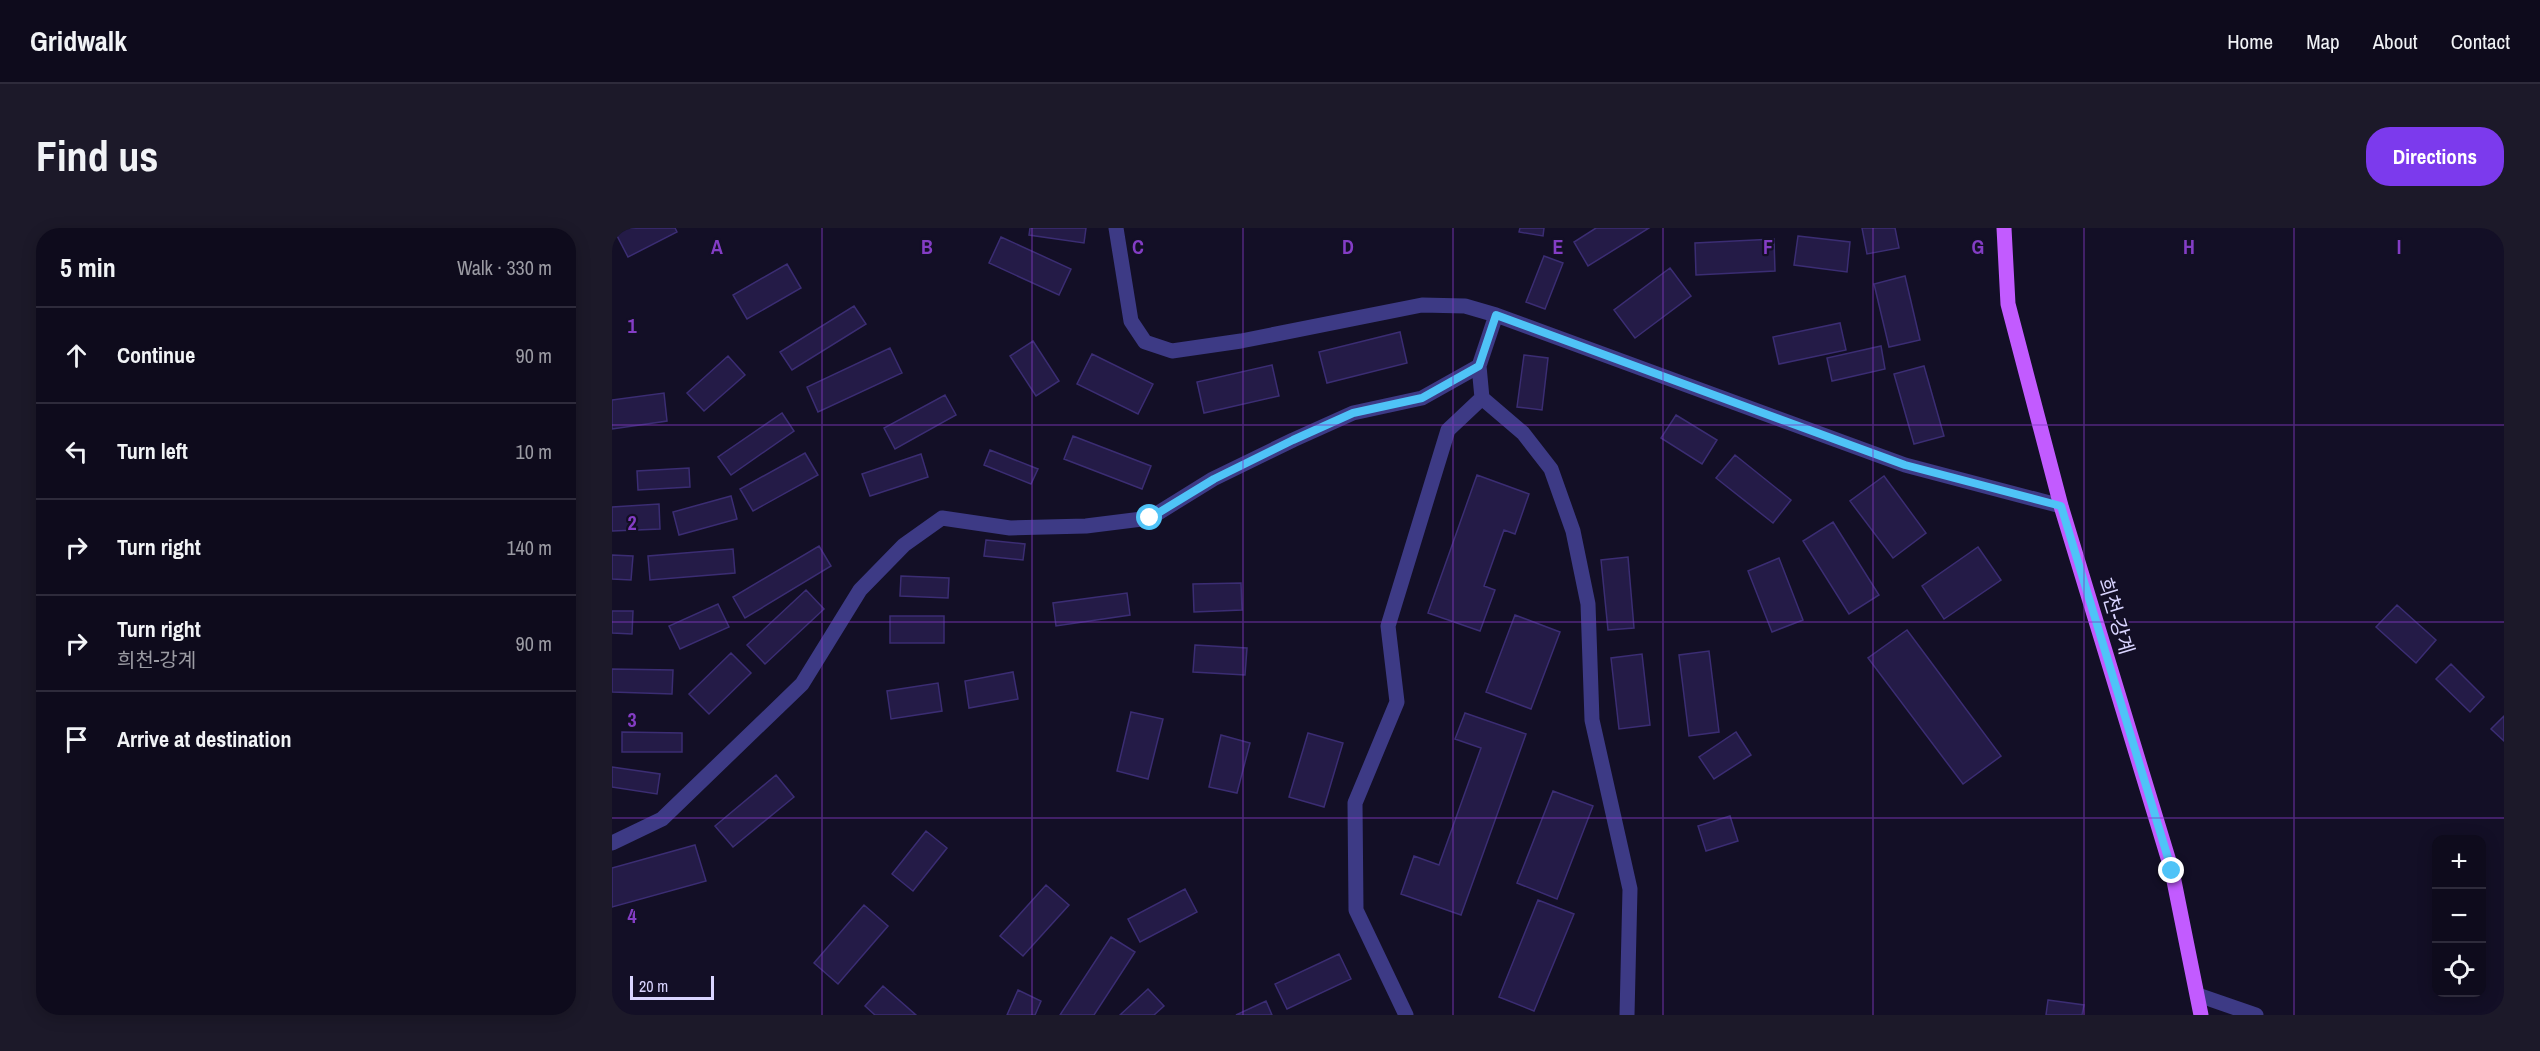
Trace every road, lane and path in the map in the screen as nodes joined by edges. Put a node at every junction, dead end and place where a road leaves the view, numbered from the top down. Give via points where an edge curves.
1 (1116, 228) edge
2 (2004, 228) edge
3 (1496, 315) junction
4 (1479, 366) junction
5 (1482, 398) junction
6 (2061, 506) junction
7 (612, 843) edge
8 (2198, 995) junction
9 (1406, 1015) edge
10 (1627, 1015) edge
11 (2201, 1015) edge
12 (2256, 1015) edge

1 - 3 street via 1131,321 1145,342 1172,351 1422,305 1465,306
2 - 6 main road, 희천-강계 via 2008,304
3 - 4 street
3 - 6 street via 1905,465
4 - 5 street
4 - 7 street via 1422,398 1353,413 1293,440 1214,479 1150,518 1086,526 1010,528 942,518 904,545 860,590 802,684 662,819
5 - 9 street via 1448,430 1389,626 1397,702 1355,803 1356,910
5 - 10 street via 1523,433 1551,469 1573,531 1588,604 1592,720 1630,890
6 - 8 main road, 희천-강계 via 2172,871
8 - 11 main road, 희천-강계
8 - 12 street

